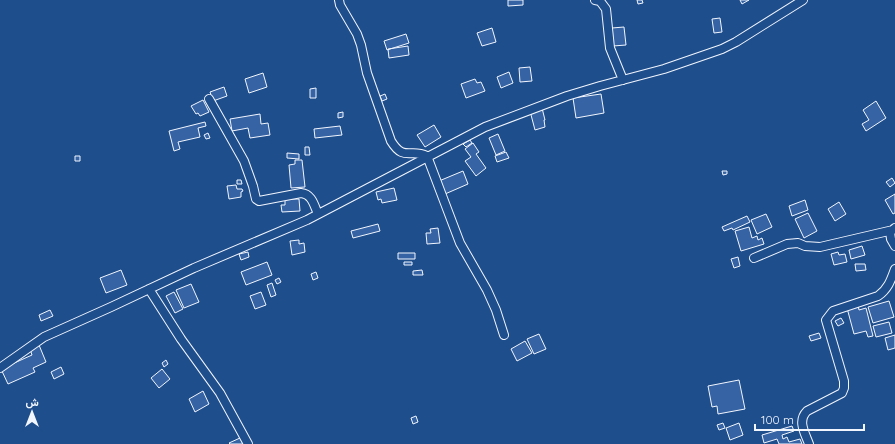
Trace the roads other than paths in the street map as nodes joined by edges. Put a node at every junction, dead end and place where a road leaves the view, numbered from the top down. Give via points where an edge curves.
1 (338, 0) edge
2 (595, 0) edge
3 (803, 0) edge
4 (623, 80) junction
5 (209, 100) dead end
6 (427, 156) junction
7 (318, 214) junction
8 (894, 229) edge
9 (895, 246) edge
10 (754, 258) dead end
11 (895, 268) edge
12 (148, 289) junction
13 (504, 335) dead end
14 (0, 368) edge
15 (248, 444) edge
16 (809, 444) edge

1 - 6 street via 357,34 367,73 391,140 402,153
2 - 4 street via 600,1 606,10 610,48
3 - 4 street via 722,49
4 - 6 street via 567,96 485,126
5 - 7 street via 244,161 256,199 259,201 306,194 310,196
6 - 7 street
6 - 13 street via 460,243 487,290
7 - 12 street
8 - 9 street via 890,232
8 - 10 street via 820,247 787,244
11 - 16 street via 889,286 884,292 833,311 826,320 844,388 842,393 803,415 802,423
12 - 14 street via 44,337
12 - 15 street via 180,340 220,393

